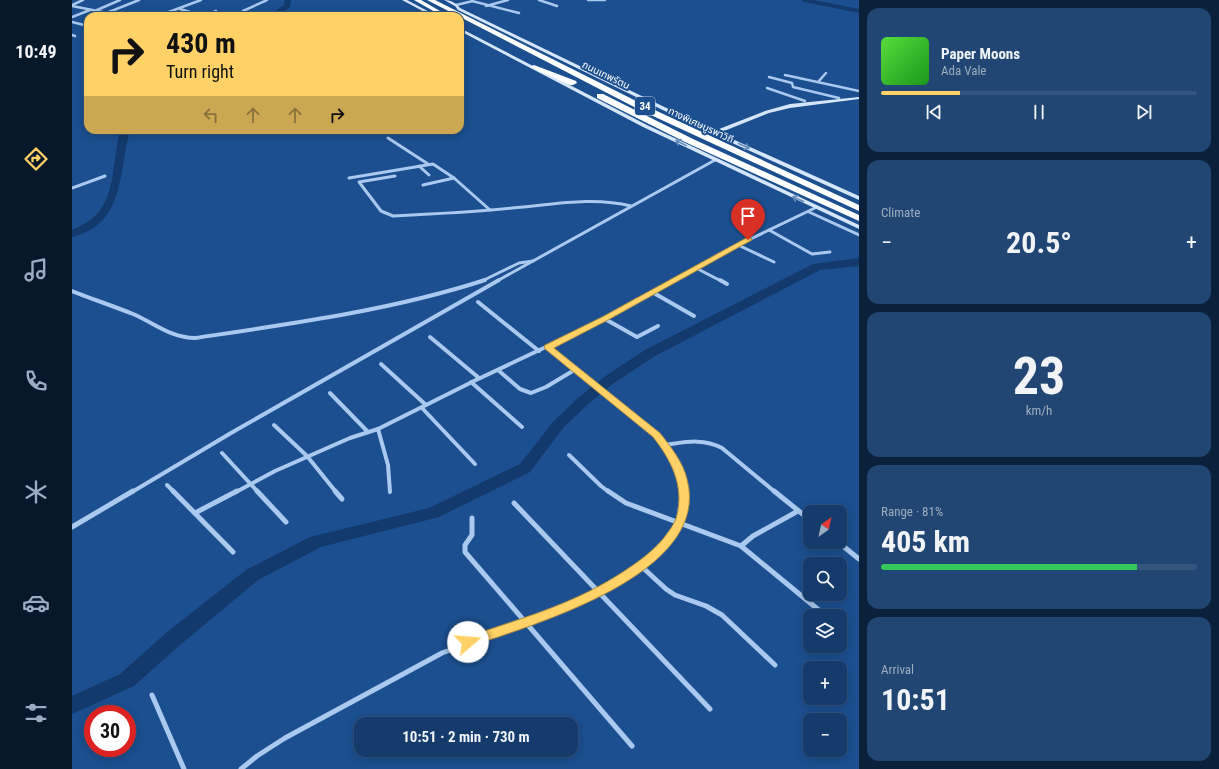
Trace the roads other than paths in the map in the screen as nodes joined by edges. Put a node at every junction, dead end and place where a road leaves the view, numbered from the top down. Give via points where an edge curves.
1 (83, 0) edge
2 (120, 0) edge
3 (139, 0) edge
4 (201, 0) edge
5 (267, 0) edge
6 (404, 0) edge
7 (410, 0) edge
8 (417, 0) edge
9 (422, 0) edge
10 (432, 0) edge
11 (440, 0) edge
12 (446, 0) edge
13 (476, 0) edge
14 (508, 0) edge
15 (539, 0) edge
16 (588, 0) edge
17 (605, 0) edge
18 (472, 1) junction
19 (72, 6) edge
20 (485, 6) junction
21 (558, 6) dead end
22 (458, 7) junction
23 (180, 9) junction
24 (91, 10) junction
25 (96, 11) junction
26 (86, 12) edge
27 (108, 12) joint
28 (171, 12) edge
29 (190, 12) edge
30 (246, 12) edge
31 (427, 12) edge
32 (432, 12) edge
33 (440, 12) edge
34 (445, 12) edge
35 (455, 12) edge
36 (456, 12) edge
37 (84, 13) edge
38 (519, 14) dead end
39 (464, 16) edge
40 (464, 16) edge
41 (72, 17) edge
42 (464, 21) edge
43 (72, 22) edge
44 (84, 25) edge
45 (464, 25) edge
46 (464, 30) edge
47 (549, 59) junction
48 (534, 67) junction
49 (587, 72) junction
50 (826, 73) dead end
51 (785, 75) dead end
52 (769, 77) dead end
53 (818, 82) junction
54 (573, 83) junction
55 (766, 88) dead end
56 (859, 91) edge
57 (859, 96) edge
58 (839, 98) junction
59 (805, 101) junction
60 (767, 112) junction
61 (714, 133) junction
62 (388, 138) dead end
63 (714, 160) junction
64 (428, 164) junction
65 (419, 166) junction
66 (429, 175) dead end
67 (105, 176) dead end
68 (395, 176) dead end
69 (454, 178) junction
70 (360, 182) junction
71 (423, 185) dead end
72 (72, 188) edge
73 (859, 198) edge
74 (631, 206) junction
75 (859, 207) edge
76 (817, 208) junction
77 (490, 210) junction
78 (809, 212) junction
79 (859, 214) edge
80 (859, 218) edge
81 (859, 227) edge
82 (768, 230) junction
83 (859, 236) edge
84 (738, 245) junction
85 (830, 252) dead end
86 (533, 261) junction
87 (774, 262) dead end
88 (696, 268) junction
89 (727, 284) dead end
90 (72, 291) edge
91 (652, 292) junction
92 (478, 302) dead end
93 (694, 316) dead end
94 (605, 318) junction
95 (658, 326) dead end
96 (430, 337) dead end
97 (548, 347) junction
98 (540, 351) junction
99 (381, 364) dead end
100 (576, 369) junction
101 (498, 370) junction
102 (479, 378) junction
103 (471, 382) junction
104 (330, 393) dead end
105 (426, 405) junction
106 (422, 408) junction
107 (274, 425) dead end
108 (522, 427) dead end
109 (378, 429) junction
110 (368, 432) junction
111 (666, 445) junction
112 (222, 453) dead end
113 (569, 455) dead end
114 (307, 456) junction
115 (475, 464) dead end
116 (250, 484) junction
117 (167, 485) dead end
118 (390, 492) dead end
119 (342, 499) dead end
120 (514, 503) dead end
121 (798, 511) junction
122 (196, 513) junction
123 (803, 515) edge
124 (472, 518) dead end
125 (286, 522) dead end
126 (679, 524) junction
127 (72, 527) edge
128 (741, 546) junction
129 (847, 549) edge
130 (233, 552) dead end
131 (859, 559) edge
132 (641, 566) junction
133 (599, 593) junction
134 (818, 609) edge
135 (527, 622) junction
136 (775, 665) dead end
137 (152, 695) dead end
138 (710, 709) dead end
139 (632, 746) dead end
140 (184, 769) edge
141 (241, 769) edge

1 - 19 street
2 - 25 street
3 - 27 street
4 - 23 street
5 - 30 street via 243,11
6 - 31 main road
7 - 32 main road
8 - 33 highway
9 - 34 highway
10 - 35 highway, ทางพิเศษบูรพาวิถี
10 - 36 highway, ถนนเทพรัตน / 34
11 - 22 main road
12 - 22 main road, ถนนเทพรัตน / 34
13 - 18 street
14 - 20 street
15 - 21 street
16 - 17 street
18 - 20 street
18 - 22 street
19 - 24 street
20 - 38 street
22 - 49 main road, ถนนเทพรัตน / 34
23 - 28 street
23 - 29 street
24 - 25 street
24 - 26 street
25 - 27 street
37 - 41 street
39 - 47 highway, ถนนเทพรัตน / 34
40 - 75 highway, ทางพิเศษบูรพาวิถี via 643,108
42 - 79 highway, ทางพิเศษบูรพาวิถี via 635,109
43 - 44 street
45 - 54 highway, ถนนเทพรัตน / 34
46 - 48 main road, 34
47 - 49 highway
47 - 75 highway, ถนนเทพรัตน / 34
48 - 54 highway
63 -> 48 main road, 34
49 - 61 main road, ถนนเทพรัตน / 34
50 - 53 street
51 - 53 street
52 - 58 street via 792,83 793,87
53 - 56 street
54 - 80 highway, ถนนเทพรัตน / 34 via 690,141
55 - 59 street
57 - 58 main road
57 - 60 main road via 800,104
58 - 59 main road
59 - 60 main road via 770,109
60 - 61 main road
61 -> 73 main road, ถนนเทพรัตน / 34
62 - 64 street
63 - 74 street
76 -> 63 main road, 34
64 - 65 street
64 - 69 street via 435,165
65 - 66 street
65 - 70 street via 349,178
67 - 72 street
68 - 70 street
69 - 71 street
69 - 77 street
70 - 77 street via 381,211 393,216
74 - 77 street via 591,201
74 - 86 street
76 - 78 street
76 - 81 main road, 34
78 - 82 street
78 - 83 street
82 - 84 street
82 - 85 street via 812,254
84 - 87 street
84 - 88 street
86 - 90 street via 523,261 498,275 470,284 373,308 266,328 186,339 170,335 143,318
86 - 127 street
88 - 89 street
88 - 91 street
91 - 93 street
91 - 94 street
92 - 98 street
94 - 95 street via 637,337
94 - 97 street
96 - 102 street
97 - 98 street
97 - 100 street
98 - 101 street
99 - 105 street
100 - 101 street via 531,394 520,389
100 - 111 street
101 - 102 street
102 - 103 street
103 - 105 street
103 - 108 street
104 - 110 street
105 - 106 street
106 - 109 street
106 - 115 street
107 - 114 street
109 - 110 street
109 - 118 street via 388,465
110 - 114 street
111 - 121 street via 700,440 715,444
111 - 126 street via 682,479 684,501
112 - 116 street
113 - 126 street via 612,494 626,503
114 - 116 street
114 - 119 street
116 - 122 street
116 - 125 street
117 - 122 street
120 - 133 street
121 - 123 street
121 - 128 street via 752,536
122 - 130 street
124 - 135 street via 472,535 465,545 465,552
126 - 128 street
126 - 132 street via 660,550
128 - 134 street
129 - 131 street
132 - 133 street
132 - 136 street via 666,589 722,615
133 - 135 street
133 - 138 street
135 - 139 street
135 - 141 street via 442,653 285,738
137 - 140 street

